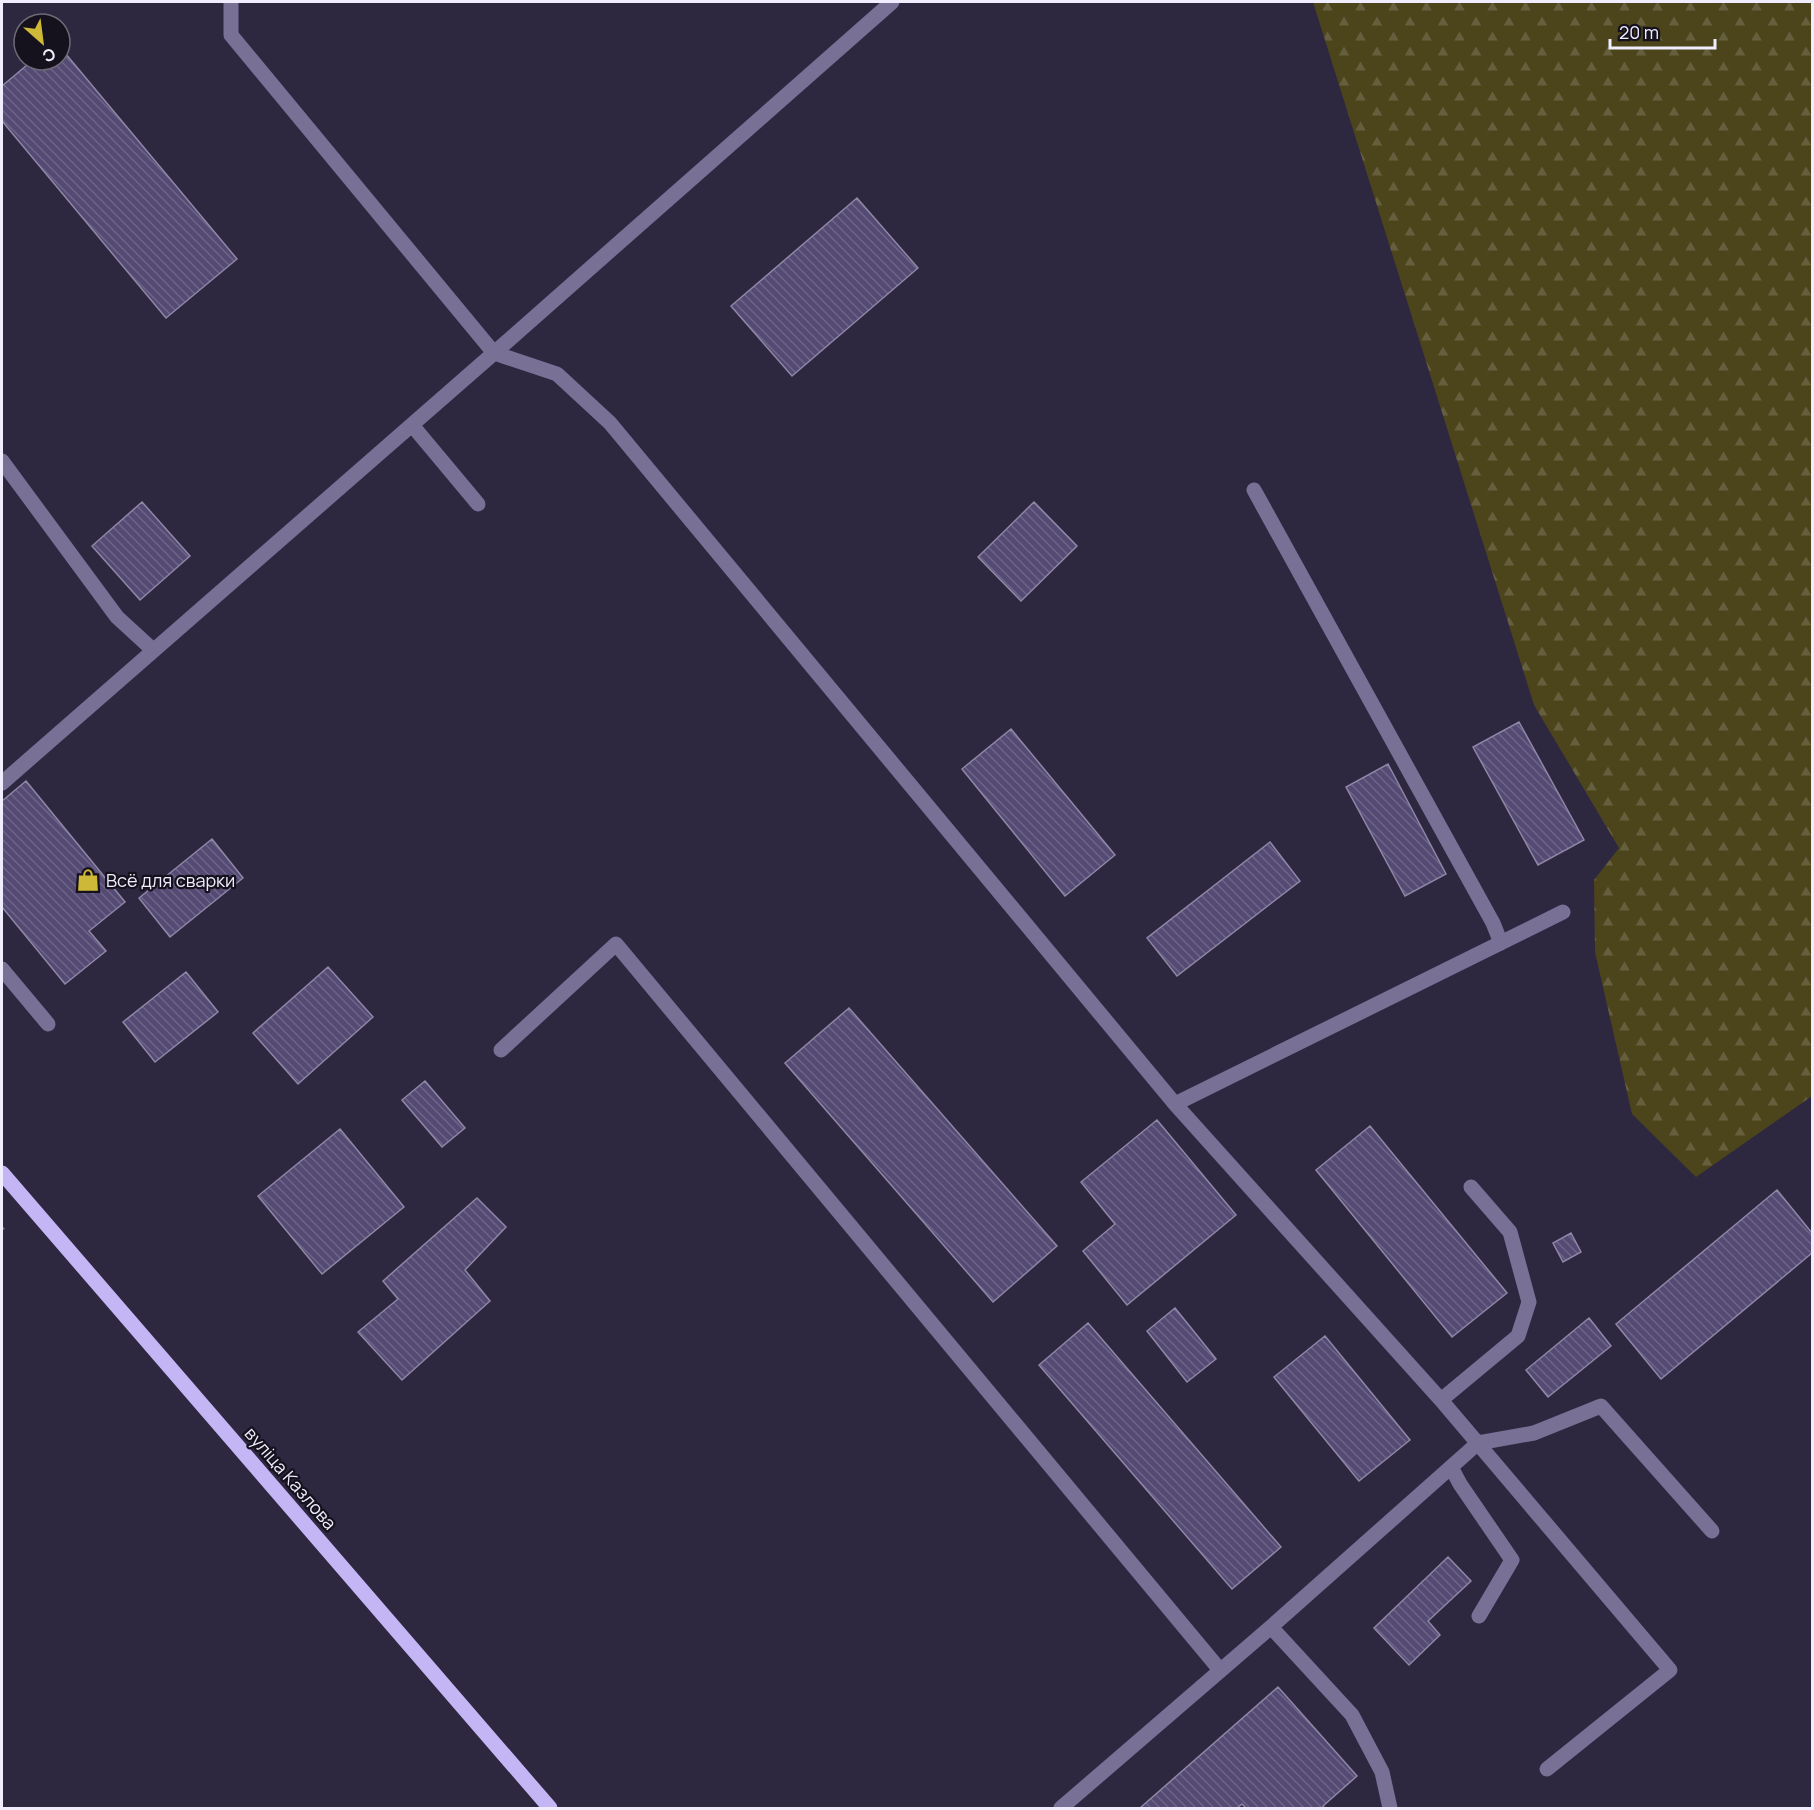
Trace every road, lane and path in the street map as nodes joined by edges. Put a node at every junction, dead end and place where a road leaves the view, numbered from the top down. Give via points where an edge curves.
1 (231, 2) edge
2 (892, 2) edge
3 (494, 353) junction
4 (412, 425) junction
5 (2, 461) edge
6 (1254, 490) dead end
7 (478, 504) dead end
8 (153, 650) junction
9 (2, 783) edge
10 (1563, 912) dead end
11 (1502, 943) junction
12 (2, 969) edge
13 (48, 1024) dead end
14 (501, 1050) dead end
15 (1175, 1104) junction
16 (2, 1173) edge
17 (1471, 1187) dead end
18 (1441, 1400) junction
19 (1478, 1443) junction
20 (1452, 1467) junction
21 (1712, 1531) dead end
22 (1479, 1616) dead end
23 (1271, 1628) junction
24 (1220, 1670) junction
25 (1547, 1769) dead end
26 (550, 1809) edge
27 (1061, 1809) edge
28 (1389, 1809) edge

1 - 3 lane via 231,35
2 - 3 lane
3 - 4 lane
3 - 15 lane via 557,374 610,423
4 - 7 lane
4 - 8 lane
5 - 8 lane via 117,617
6 - 11 lane
8 - 9 lane
10 - 11 lane
11 - 15 lane
12 - 13 lane
14 - 24 lane via 615,944
15 - 18 lane
16 - 26 main road, вуліца Казлова
17 - 18 lane via 1510,1232 1529,1302 1518,1336
18 - 19 lane
19 - 20 lane
19 - 21 lane via 1534,1433 1601,1406
19 - 25 lane via 1670,1670
20 - 22 lane via 1512,1560
20 - 23 lane
23 - 24 lane
23 - 28 lane via 1352,1716 1382,1772
24 - 27 lane

